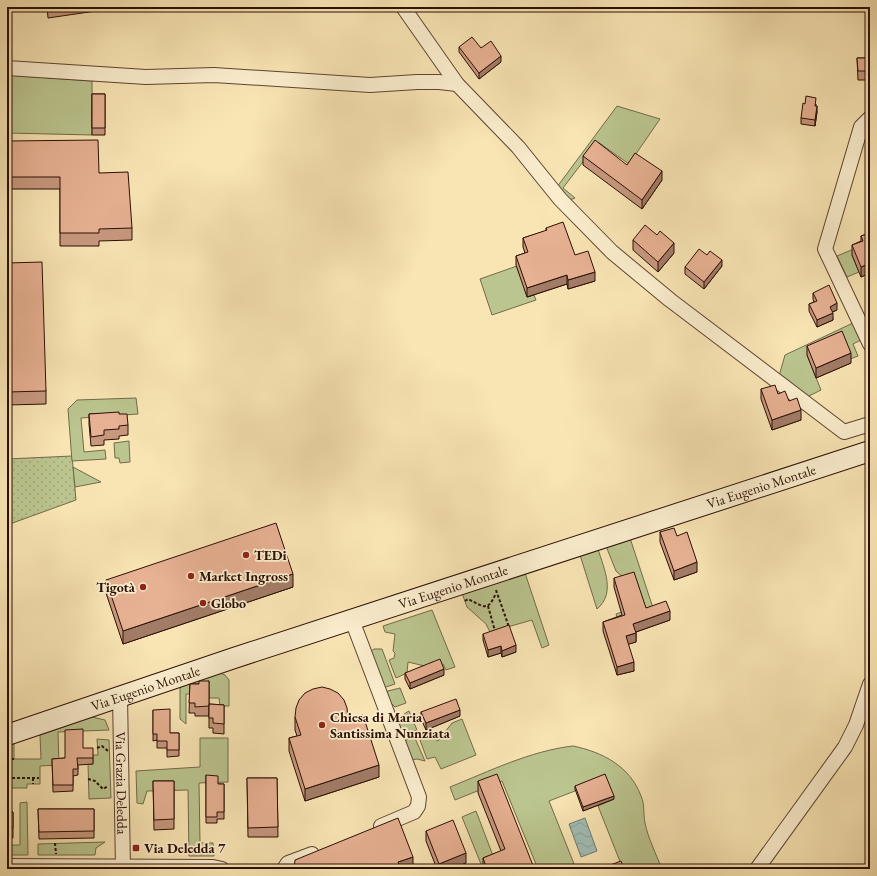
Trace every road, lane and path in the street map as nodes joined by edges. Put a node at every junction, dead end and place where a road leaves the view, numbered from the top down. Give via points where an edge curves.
1 (403, 7) edge
2 (7, 68) edge
3 (457, 84) junction
4 (870, 118) edge
5 (870, 344) edge
6 (870, 424) edge
7 (870, 451) edge
8 (495, 587) dead end
9 (497, 592) junction
10 (465, 601) dead end
11 (488, 606) junction
12 (352, 620) junction
13 (509, 627) edge
14 (495, 631) edge
15 (870, 684) edge
16 (120, 696) junction
17 (37, 724) junction
18 (7, 728) edge
19 (7, 735) edge
20 (98, 748) dead end
21 (110, 754) dead end
22 (14, 759) dead end
23 (7, 760) edge
24 (7, 778) edge
25 (33, 778) junction
26 (40, 778) dead end
27 (88, 779) dead end
28 (110, 781) dead end
29 (33, 784) dead end
30 (365, 832) edge
31 (55, 843) dead end
32 (323, 849) edge
33 (56, 855) dead end
34 (7, 866) edge
35 (286, 866) edge
36 (123, 868) edge
37 (222, 869) edge
38 (757, 869) edge

1 - 3 street
2 - 3 street via 146,77 214,75 370,85 417,82
3 - 6 street via 518,147 560,199 612,252 670,300 844,432
4 - 5 street via 861,127 825,249
7 - 12 main road, Via Eugenio Montale
8 - 9 path
9 - 11 path
9 - 13 path
10 - 11 path via 468,599
11 - 14 path
12 - 16 main road, Via Eugenio Montale
12 - 30 street via 419,797 414,812
15 - 38 street via 856,725 845,747
16 - 17 main road, Via Eugenio Montale
16 - 36 street, Via Grazia Deledda
17 - 18 main road
17 - 19 main road
20 - 21 path via 106,748
22 - 23 path
24 - 25 path
25 - 26 path
25 - 29 path
27 - 28 path via 95,781 103,789 107,788
31 - 33 path
32 - 35 street
34 - 36 street
36 - 37 street

